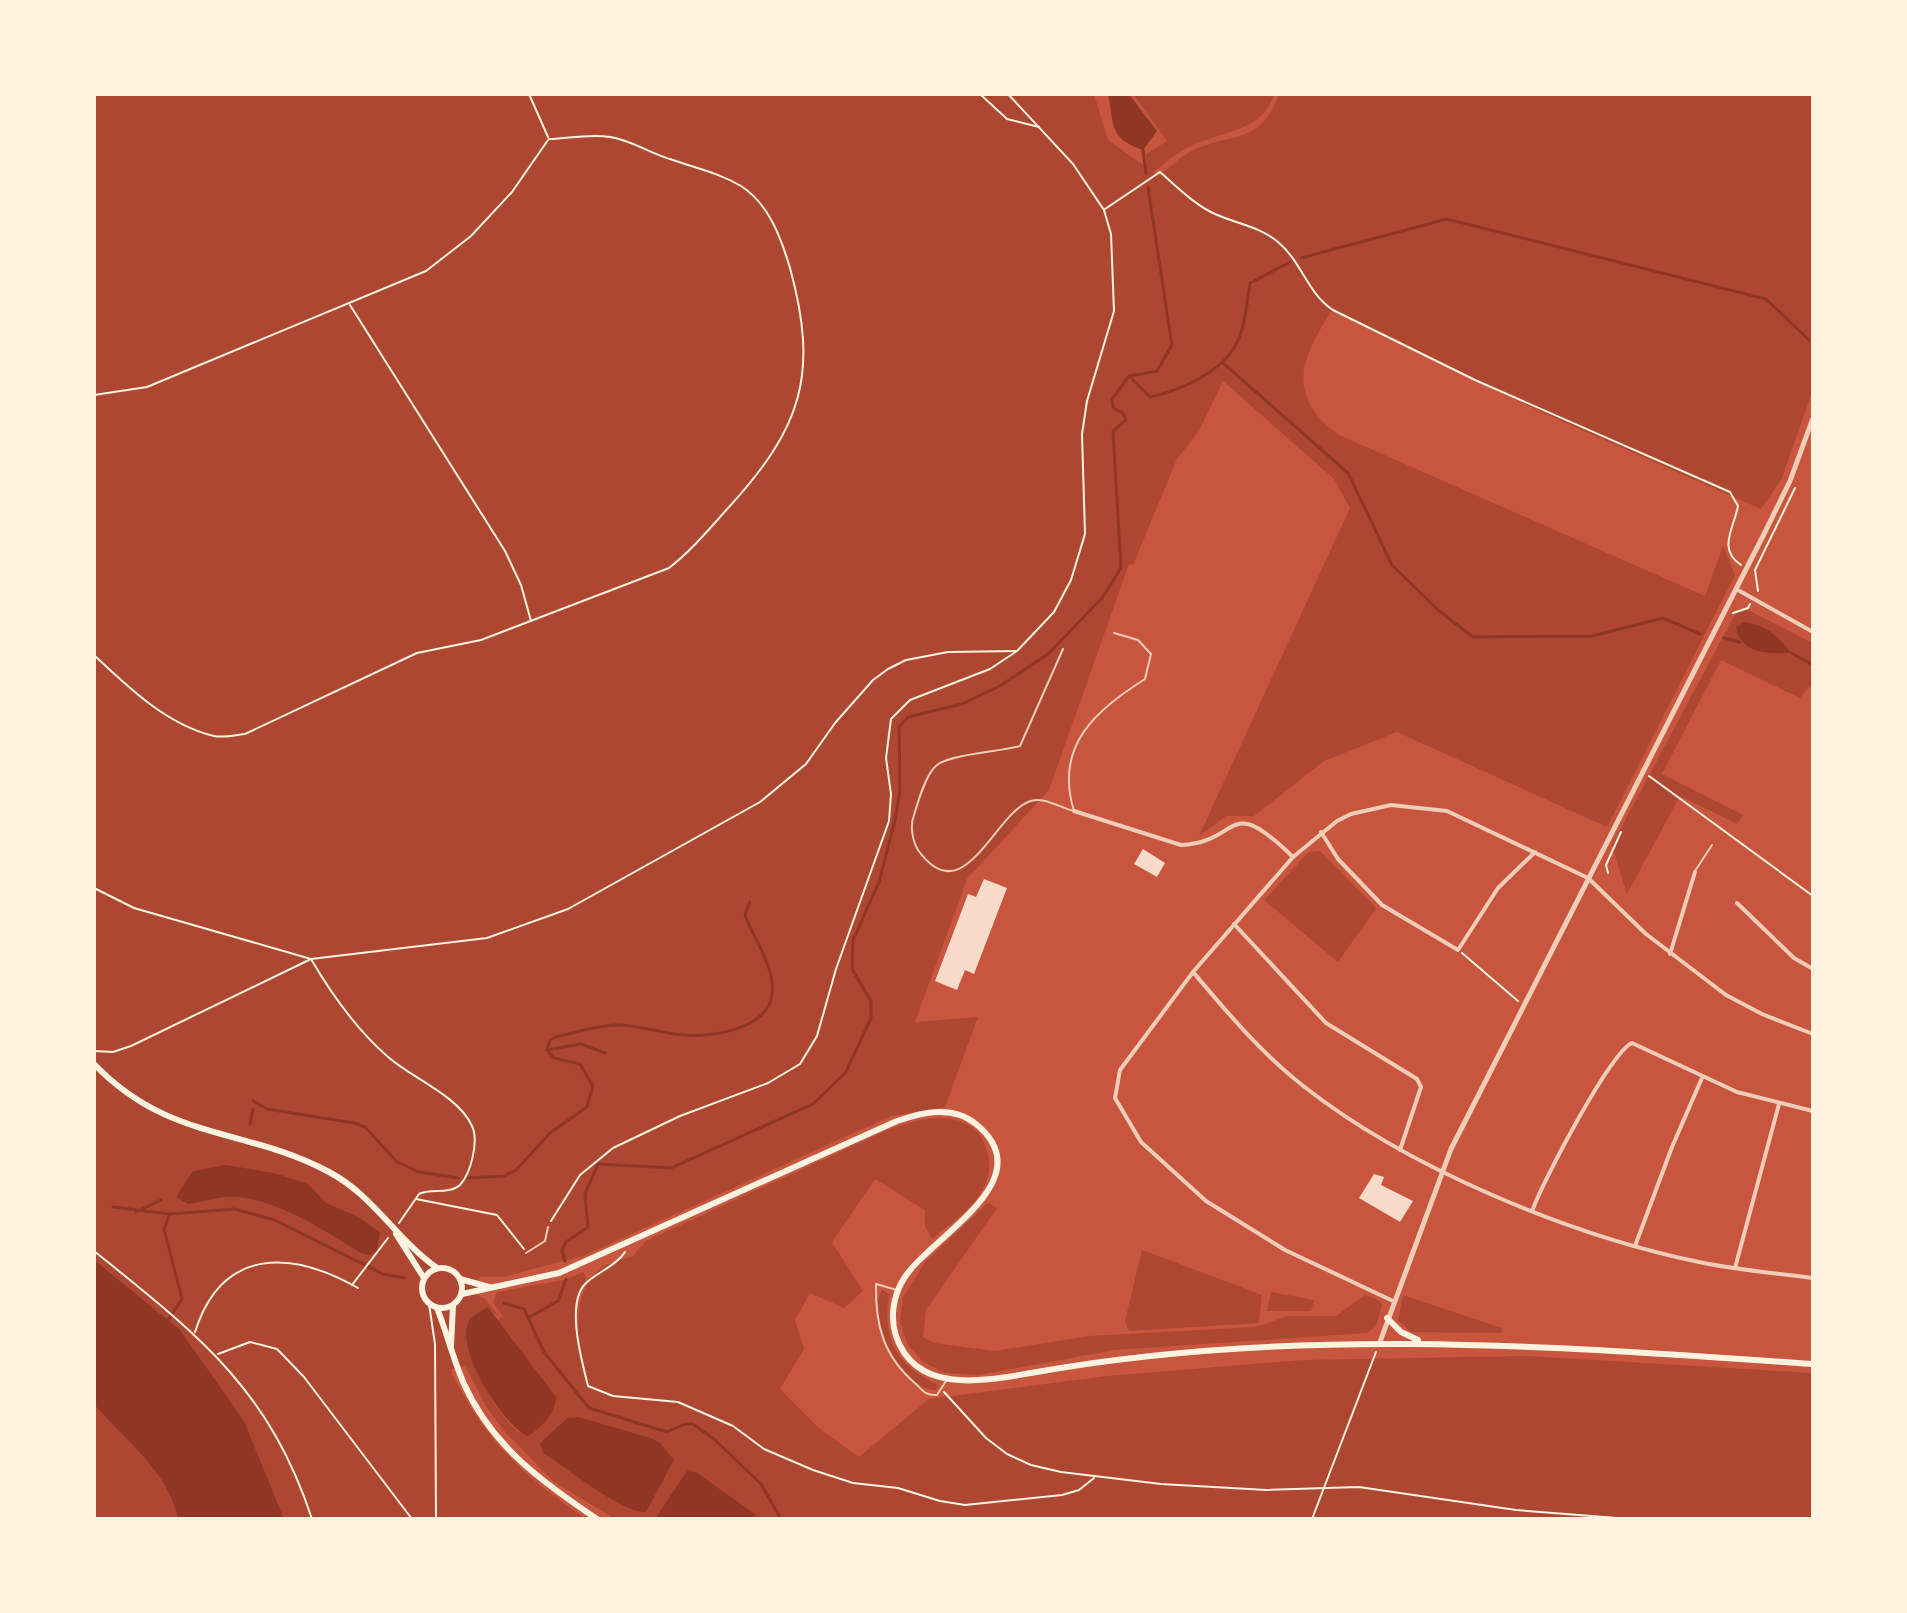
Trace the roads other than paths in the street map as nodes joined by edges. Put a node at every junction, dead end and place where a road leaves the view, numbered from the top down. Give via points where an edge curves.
1 (1813, 418) edge
2 (1736, 589) junction
3 (1813, 632) edge
4 (1114, 633) dead end
5 (1063, 649) dead end
6 (1074, 811) junction
7 (1321, 832) junction
8 (1712, 845) dead end
9 (1535, 851) junction
10 (1293, 857) junction
11 (1695, 872) joint
12 (1588, 878) junction
13 (1737, 903) dead end
14 (1234, 924) junction
15 (1670, 954) junction
16 (1813, 969) edge
17 (1193, 972) junction
18 (1813, 1034) edge
19 (94, 1064) edge
20 (1702, 1078) junction
21 (1779, 1104) junction
22 (1813, 1111) edge
23 (1400, 1150) junction
24 (1440, 1173) junction
25 (1533, 1210) junction
26 (387, 1220) junction
27 (548, 1227) road end
28 (1635, 1246) junction
29 (526, 1253) road end
30 (437, 1268) junction
31 (1735, 1268) junction
32 (424, 1278) junction
33 (1813, 1278) edge
34 (460, 1279) junction
35 (489, 1287) junction
36 (898, 1290) junction
37 (462, 1294) junction
38 (1393, 1301) junction
39 (453, 1305) junction
40 (437, 1308) junction
41 (1387, 1318) junction
42 (1380, 1342) junction
43 (1421, 1342) junction
44 (451, 1346) junction
45 (1813, 1364) edge
46 (947, 1380) junction
47 (597, 1519) edge

1 - 2 street via 1790,481
2 - 3 street
2 - 12 street
4 - 6 lane via 1143,644 1151,654 1150,669 1145,679 1090,722 1079,739 1068,769
5 - 6 lane via 1020,746 935,766 912,818 913,836 926,860 939,869 960,869 979,856 1027,802 1040,799
6 - 10 street via 1181,845 1244,822 1268,833
7 - 9 street via 1370,808 1418,806 1447,811
7 - 9 street via 1338,859 1382,905 1458,950 1498,888
7 - 10 street
8 - 11 lane
9 - 12 street
10 - 14 street
11 - 15 street
12 - 15 street
12 - 24 street
13 - 16 street via 1794,958
14 - 17 street
14 - 23 street via 1326,1023 1417,1079 1421,1087
15 - 18 street via 1726,995
17 - 23 street via 1302,1085
17 - 38 street via 1120,1070 1115,1098 1129,1127 1167,1170 1244,1227
19 - 26 main road via 124,1091 167,1117 327,1171 364,1195
20 - 21 street
20 - 25 street via 1632,1043 1623,1047
20 - 28 street
21 - 22 street
21 - 31 street
23 - 24 street
24 - 25 street
24 - 38 street
25 - 28 street
26 - 30 main road
26 - 32 main road
27 - 29 lane via 545,1241
28 - 31 street
30 - 32 main road
30 - 34 main road via 450,1269
31 - 33 street
32 - 40 main road via 422,1290
34 - 35 main road
34 - 37 main road
35 - 36 main road via 559,1273 897,1121 929,1112 961,1115 982,1129 994,1148 992,1184 973,1212 915,1264
35 - 37 main road
36 - 46 main road via 893,1316 899,1342 919,1367
36 - 46 lane via 876,1284 880,1337 890,1356 927,1395 937,1395
37 - 39 main road
38 - 41 street
39 - 40 main road
39 - 44 main road
40 - 44 main road
41 - 42 street
41 - 43 main road
42 - 43 main road
42 - 46 main road via 1139,1357 989,1381
43 - 45 main road
44 - 47 main road via 472,1399 499,1440 540,1480

